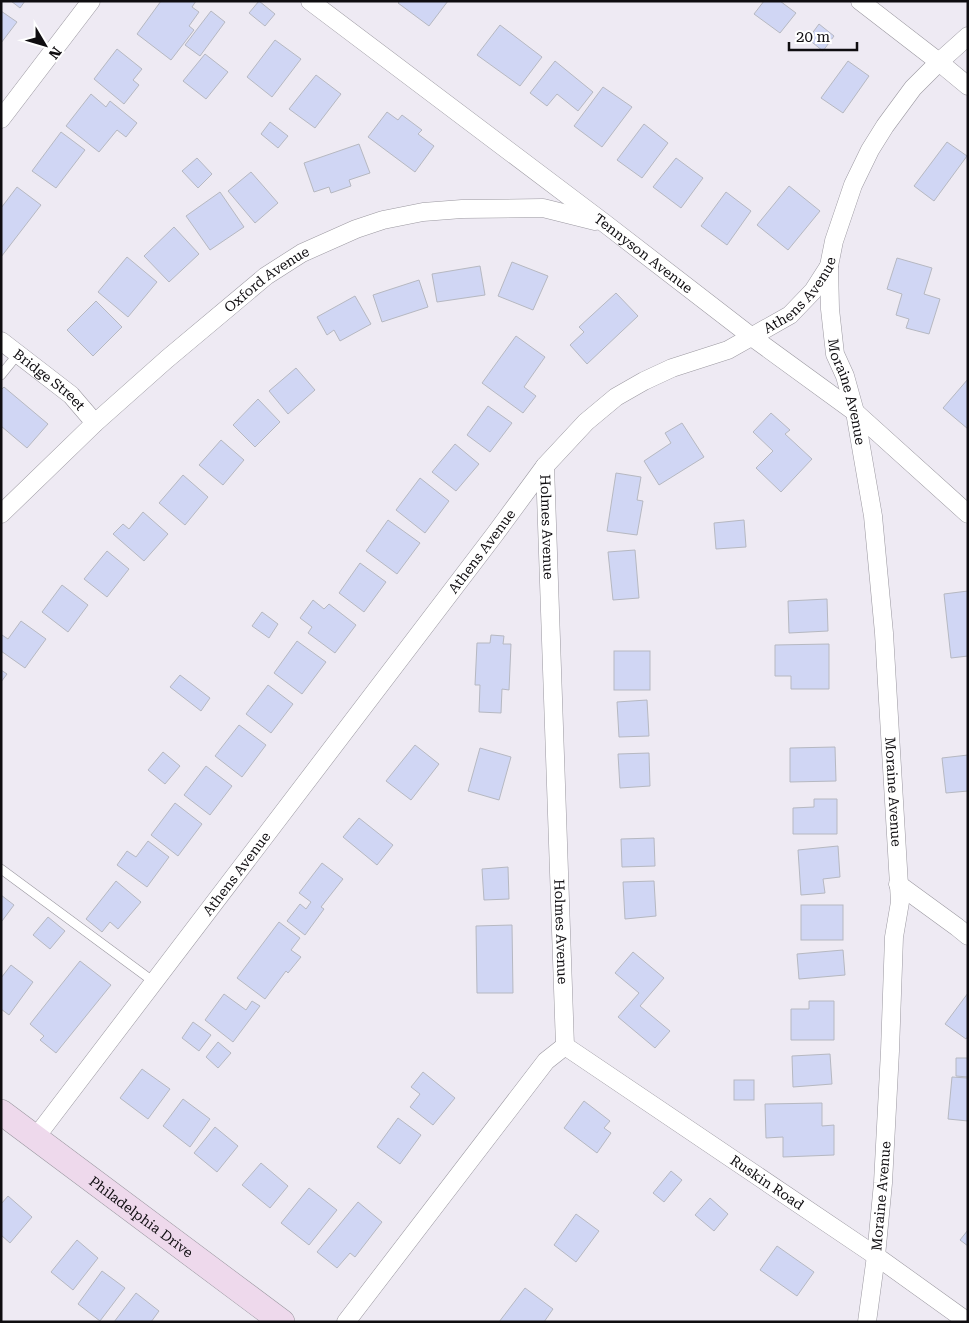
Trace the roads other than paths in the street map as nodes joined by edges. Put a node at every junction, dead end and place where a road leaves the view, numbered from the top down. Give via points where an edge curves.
1 (91, 1) edge
2 (310, 1) edge
3 (860, 1) edge
4 (968, 36) edge
5 (939, 62) junction
6 (968, 86) edge
7 (1, 119) edge
8 (603, 222) junction
9 (829, 266) junction
10 (752, 337) junction
11 (1, 341) edge
12 (18, 354) junction
13 (1, 375) edge
14 (855, 412) junction
15 (94, 423) junction
16 (544, 466) junction
17 (1, 514) edge
18 (968, 514) edge
19 (1, 869) edge
20 (898, 884) junction
21 (968, 936) edge
22 (154, 982) junction
23 (565, 1046) junction
24 (5, 1120) edge
25 (36, 1137) junction
26 (876, 1256) junction
27 (282, 1322) edge
28 (346, 1322) edge
29 (867, 1322) edge
30 (968, 1322) edge

1 - 7 street
2 - 8 street, Tennyson Avenue
3 - 5 street
4 - 5 street, Athens Avenue
5 - 6 street
5 - 9 street, Athens Avenue via 913,88 870,150 853,185
8 - 10 street, Tennyson Avenue
8 - 15 street, Oxford Avenue via 543,208 462,209 422,212 356,229 302,253 266,276
9 - 10 street, Athens Avenue via 813,291 790,315
9 - 14 street, Moraine Avenue via 836,354
10 - 14 street, Tennyson Avenue
10 - 16 street, Athens Avenue via 728,350 672,368 616,397 586,422
11 - 12 street, Bridge Street
12 - 13 lane
12 - 15 street, Bridge Street via 71,395
14 - 18 street, Tennyson Avenue
14 - 20 street, Moraine Avenue via 873,516 884,633
15 - 17 street, Oxford Avenue
16 - 22 street, Athens Avenue
16 - 23 street, Holmes Avenue
19 - 22 lane
20 - 21 street
20 - 26 street, Moraine Avenue via 900,902 894,937 883,1183
22 - 25 street, Athens Avenue
23 - 26 street, Ruskin Road
23 - 28 street via 546,1061
24 - 25 main road, Philadelphia Drive
25 - 27 main road, Philadelphia Drive
26 - 29 street, Moraine Avenue
26 - 30 street, Ruskin Road

